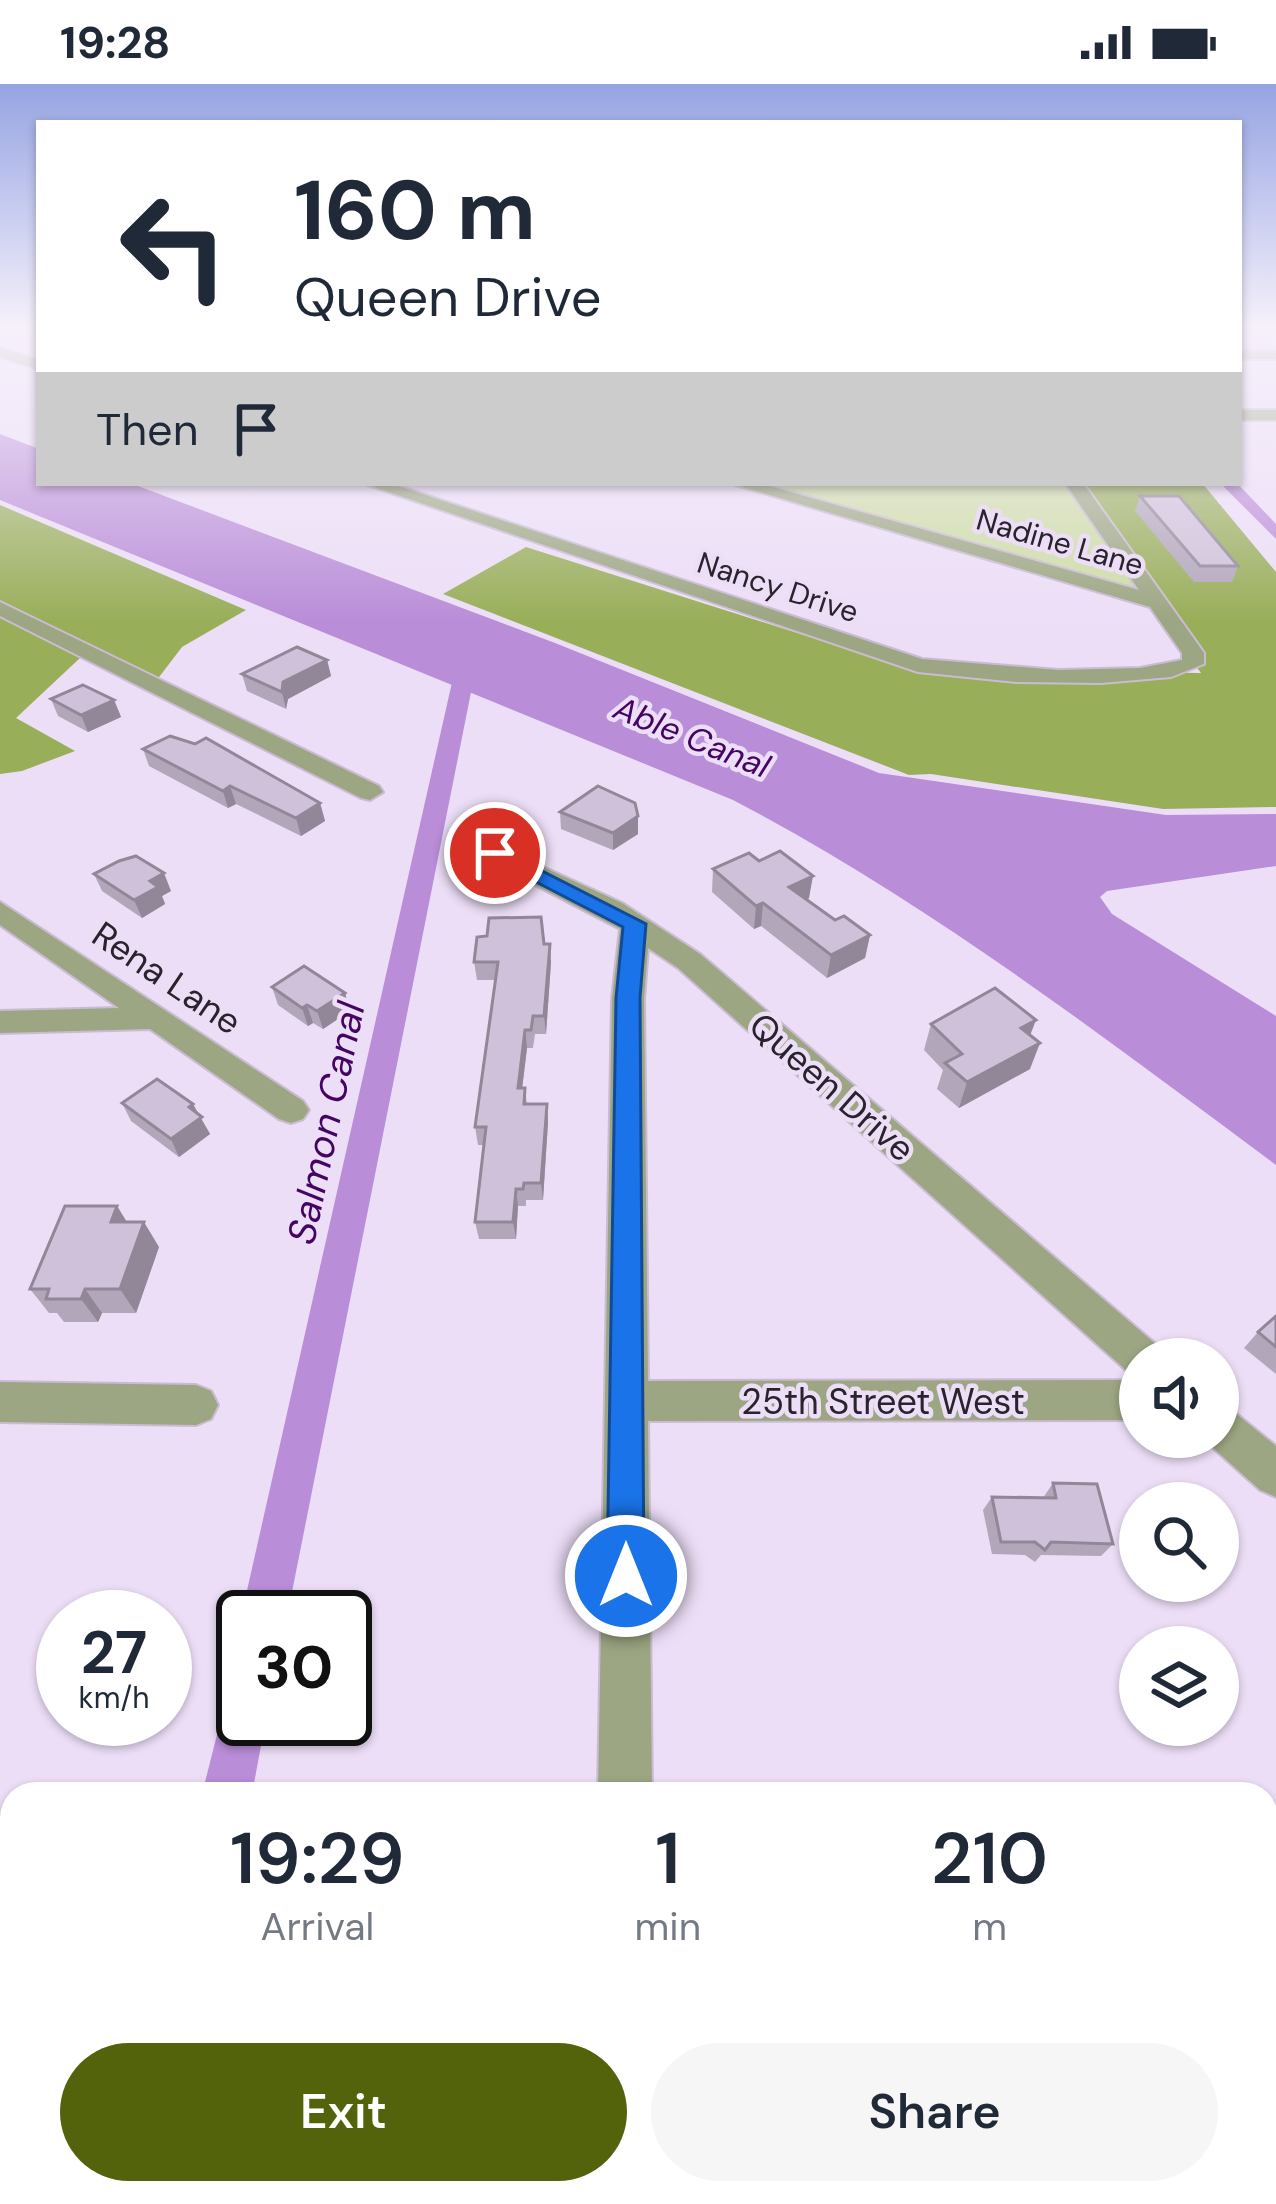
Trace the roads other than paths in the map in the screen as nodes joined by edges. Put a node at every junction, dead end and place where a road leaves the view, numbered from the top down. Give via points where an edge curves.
1 (380, 486) edge
2 (749, 486) edge
3 (1076, 486) edge
4 (1157, 602) junction
5 (0, 608) edge
6 (370, 792) dead end
7 (495, 853) dead end
8 (0, 911) edge
9 (634, 924) junction
10 (159, 1018) junction
11 (0, 1022) edge
12 (291, 1110) dead end
13 (1119, 1338) edge
14 (1119, 1400) edge
15 (626, 1401) junction
16 (0, 1402) edge
17 (196, 1405) dead end
18 (1239, 1443) edge
19 (1276, 1475) edge
20 (625, 1782) edge

1 - 4 street, Nancy Drive via 918,665 967,673 1179,671 1193,664 1193,653
2 - 4 street, Nadine Lane
3 - 4 street
5 - 6 street
7 - 9 street, Queen Drive
8 - 10 street, Rena Lane
9 - 13 street, Queen Drive via 689,961
9 - 15 street
10 - 11 street
10 - 12 street, Rena Lane
14 - 15 street, 25th Street West
15 - 20 street
16 - 17 street
18 - 19 street

